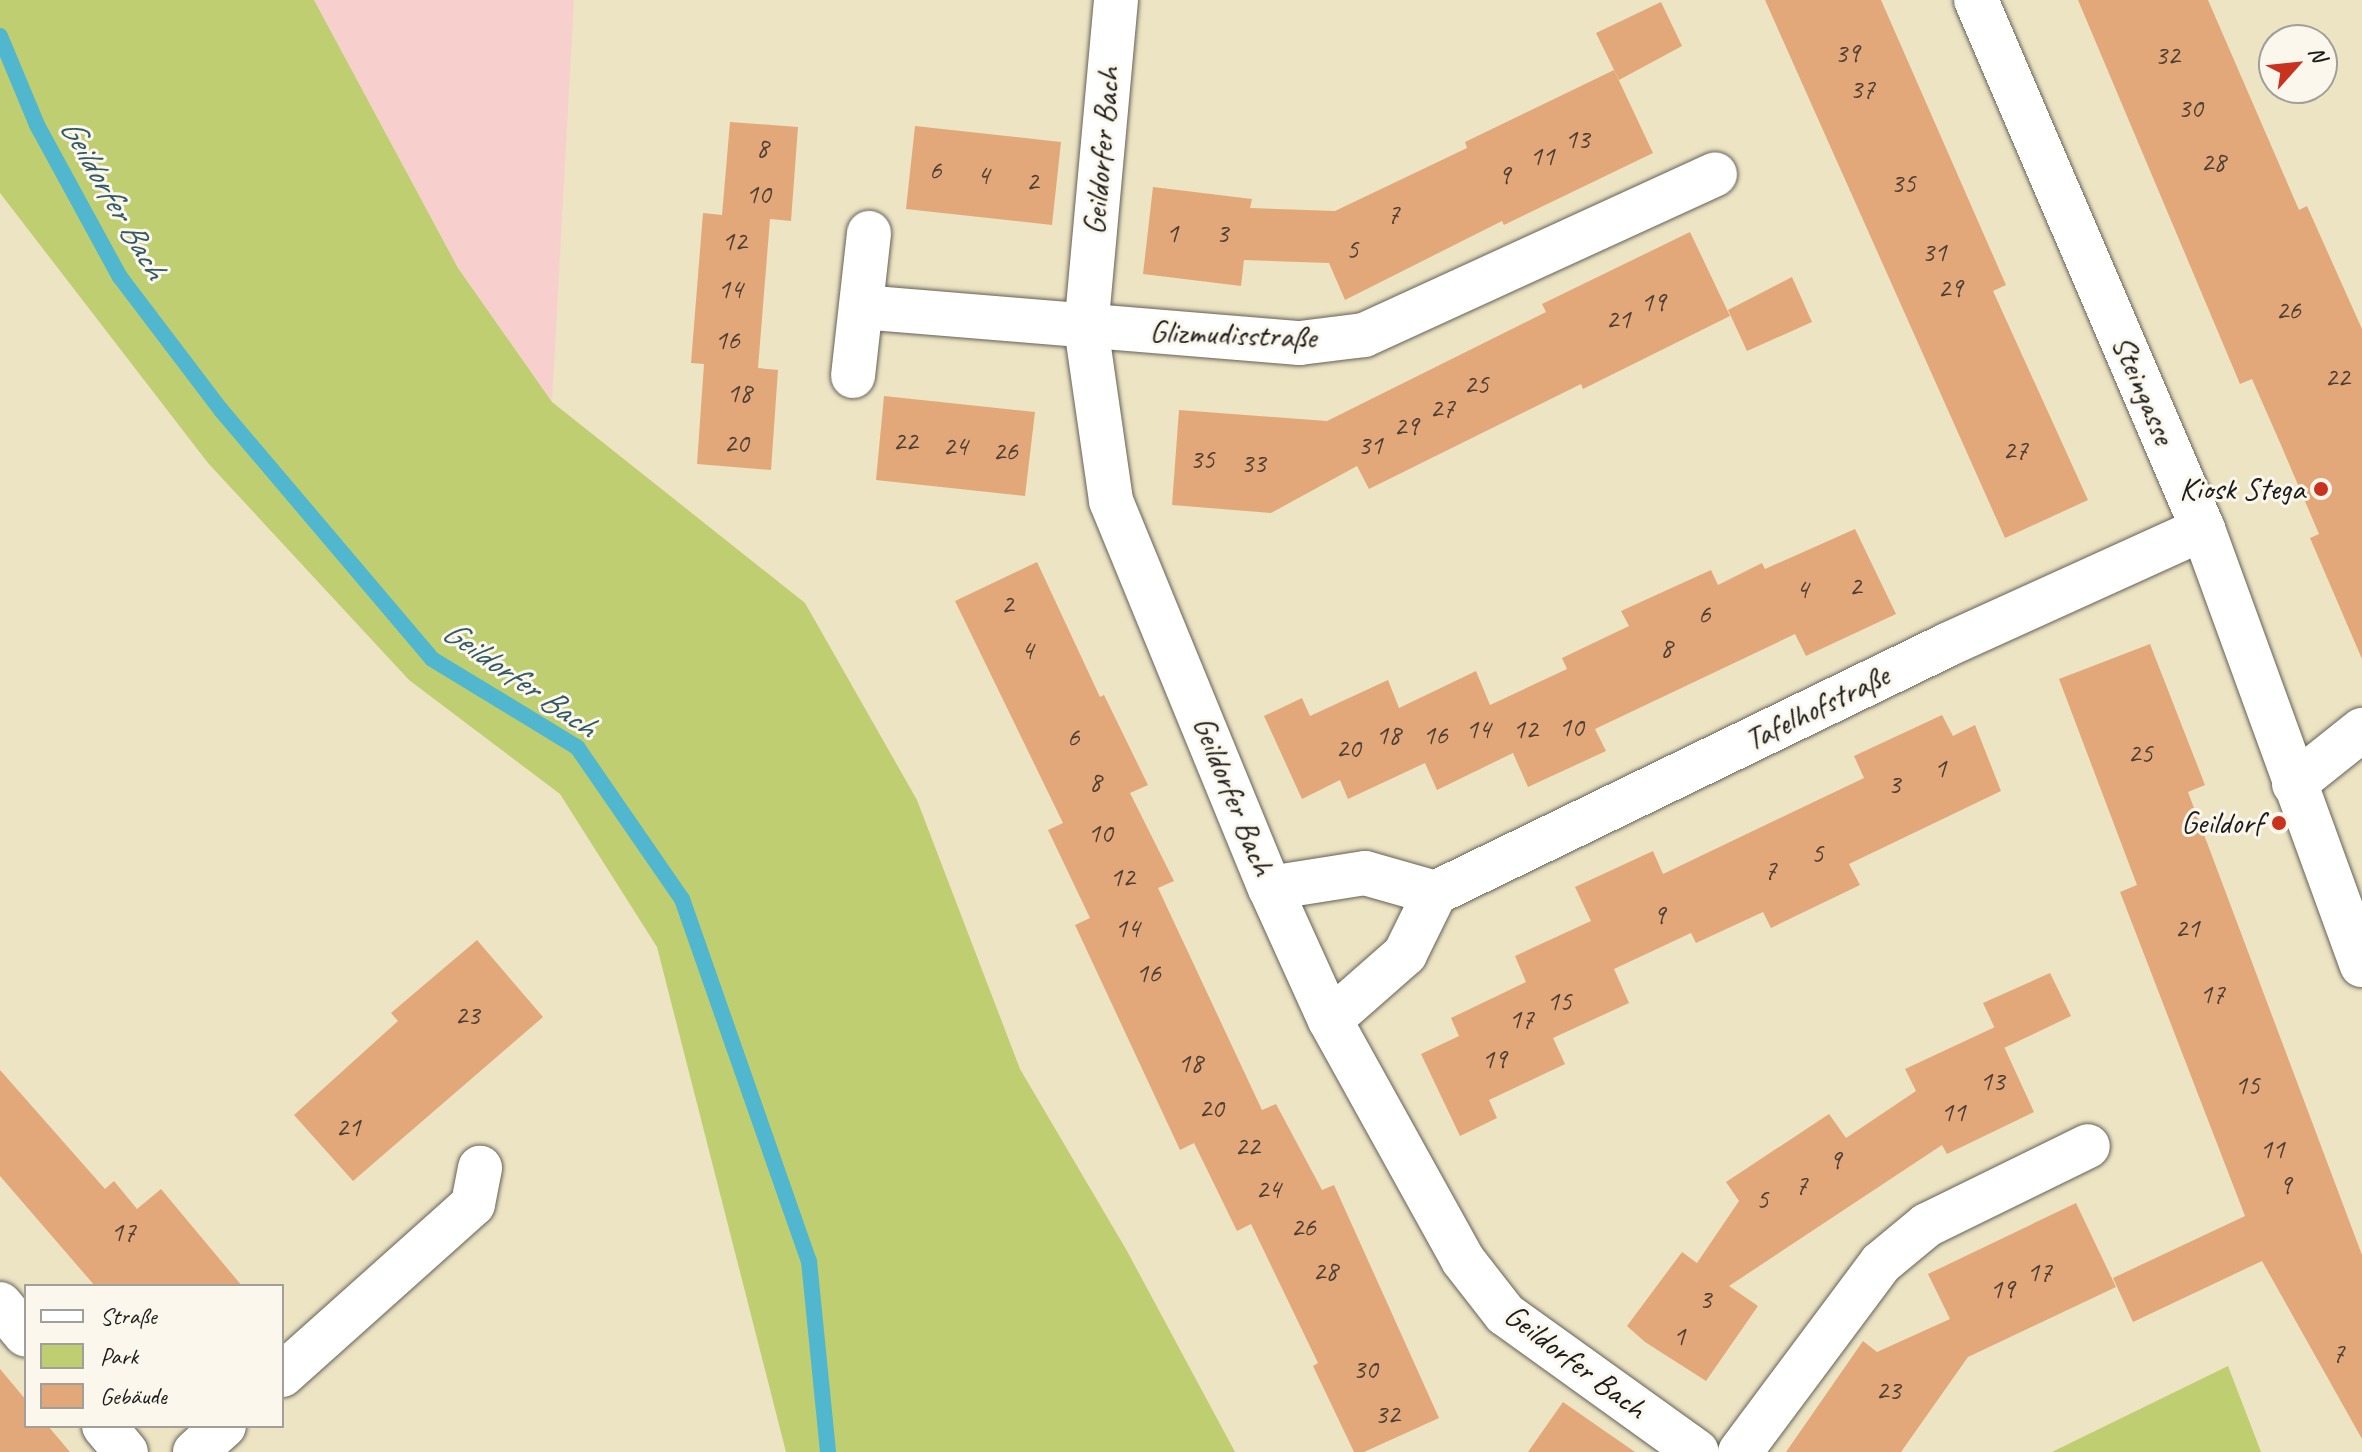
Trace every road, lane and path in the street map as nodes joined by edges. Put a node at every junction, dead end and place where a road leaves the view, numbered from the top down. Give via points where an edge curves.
1 (1116, 0) edge
2 (1976, 0) edge
3 (1715, 174) dead end
4 (869, 233) dead end
5 (861, 307) junction
6 (1086, 327) junction
7 (853, 376) dead end
8 (2203, 529) junction
9 (2362, 730) edge
10 (2294, 784) junction
11 (1270, 888) junction
12 (1435, 893) junction
13 (2362, 965) edge
14 (1330, 1020) junction
15 (2088, 1146) dead end
16 (480, 1168) dead end
17 (0, 1304) edge
18 (24, 1333) edge
19 (284, 1373) edge
20 (106, 1428) edge
21 (222, 1428) edge
22 (126, 1452) edge
23 (195, 1452) edge
24 (1697, 1452) edge
25 (1740, 1452) edge

1 - 6 street, Geildorfer Bach
2 - 8 street, Steingasse
3 - 6 street, Glizmudisstraße via 1364,335 1300,343
4 - 5 street
5 - 6 street, Glizmudisstraße
5 - 7 street
6 - 11 street, Geildorfer Bach via 1111,501
8 - 10 street, Steingasse
8 - 12 street, Tafelhofstraße via 1947,645
9 - 10 street
10 - 13 street, Steingasse
11 - 12 street via 1365,873
11 - 14 street, Geildorfer Bach
12 - 14 street via 1405,954
14 - 24 street, Geildorfer Bach via 1463,1260 1505,1314
15 - 25 street via 1927,1225 1881,1263
16 - 19 street via 473,1204
17 - 18 street
20 - 22 street
21 - 23 street

